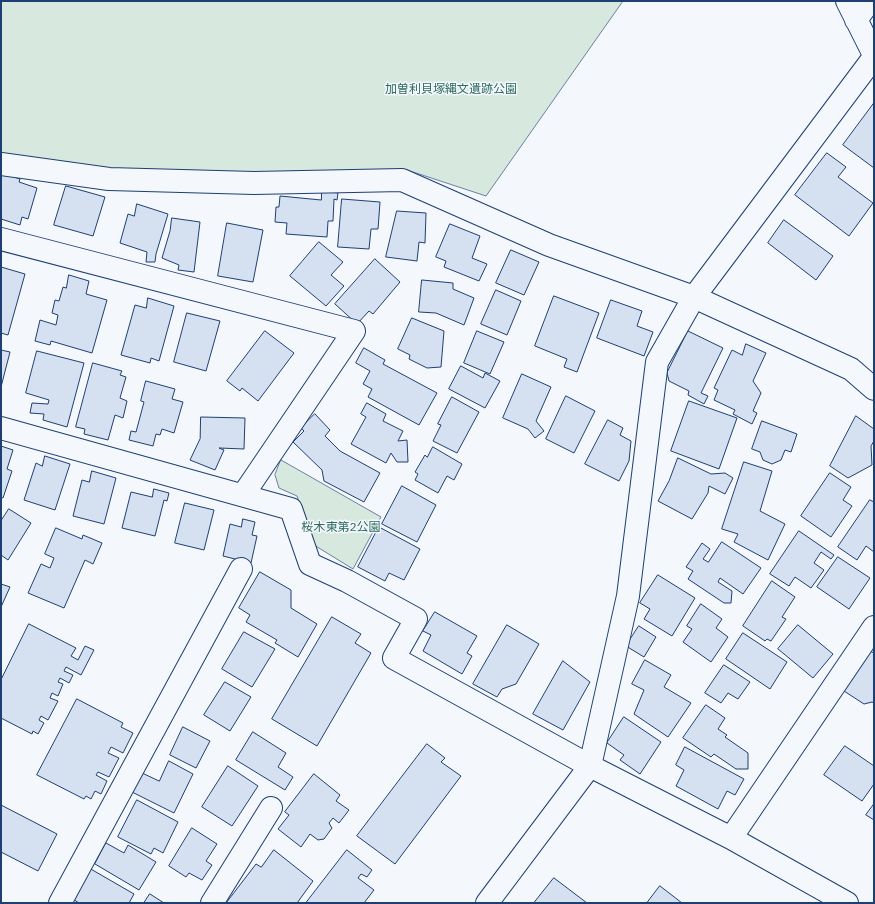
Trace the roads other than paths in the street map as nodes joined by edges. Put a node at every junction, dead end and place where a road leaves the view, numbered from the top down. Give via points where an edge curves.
1 (870, 1) edge
2 (851, 10) edge
3 (874, 56) edge
4 (1, 164) edge
5 (1, 239) edge
6 (694, 297) junction
7 (874, 389) edge
8 (1, 428) edge
9 (243, 495) junction
10 (241, 569) dead end
11 (874, 627) edge
12 (590, 766) junction
13 (271, 808) dead end
14 (731, 838) junction
15 (60, 903) edge
16 (212, 903) edge
17 (487, 903) edge
18 (847, 903) edge

1 - 2 street
2 - 3 street
3 - 6 street
4 - 6 street via 108,179 254,183 402,180 549,245
5 - 9 street via 354,331
6 - 7 street via 851,369
6 - 12 street via 657,362 628,596
8 - 9 street
9 - 12 street via 291,509 310,564 416,619 394,658
10 - 15 street
11 - 14 street
12 - 14 street
12 - 17 street
13 - 16 street
14 - 18 street

